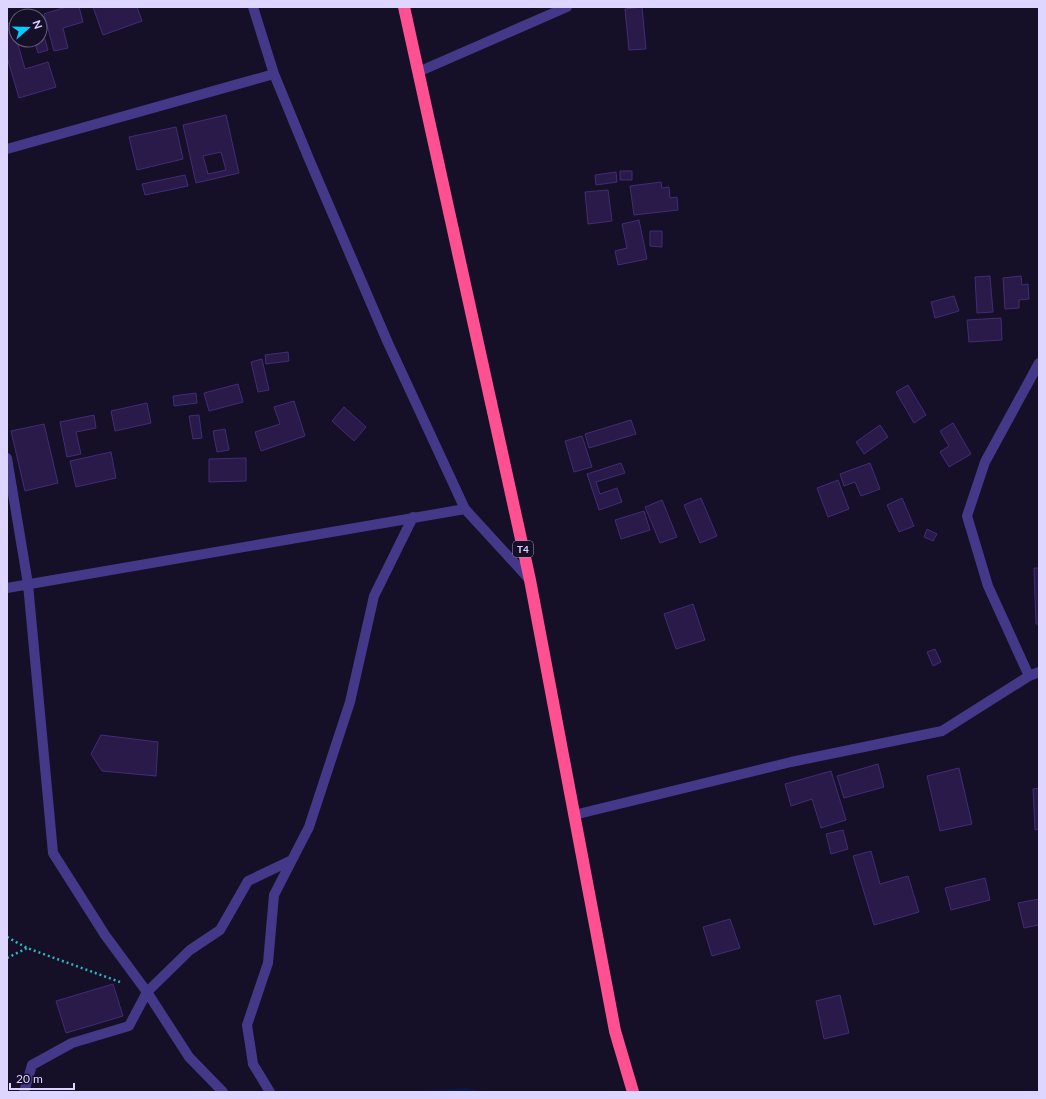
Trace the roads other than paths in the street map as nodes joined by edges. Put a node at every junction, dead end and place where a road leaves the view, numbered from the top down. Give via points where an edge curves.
1 (253, 7) edge
2 (404, 7) edge
3 (567, 7) edge
4 (418, 72) junction
5 (274, 74) junction
6 (7, 149) edge
7 (1039, 363) edge
8 (7, 458) edge
9 (465, 508) junction
10 (413, 518) junction
11 (530, 580) junction
12 (28, 584) junction
13 (7, 588) edge
14 (1039, 672) edge
15 (1029, 676) junction
16 (574, 816) junction
17 (292, 860) junction
18 (147, 992) junction
19 (24, 1092) edge
20 (223, 1092) edge
21 (270, 1092) edge
22 (633, 1092) edge

1 - 5 street
2 - 4 highway, T4
3 - 4 street
4 - 11 highway, T4
5 - 6 street
5 - 9 street via 388,343
7 - 15 street via 985,462 967,516 988,586
8 - 12 street
9 - 10 street
9 - 11 street
10 - 12 street
10 - 17 street via 374,596 350,702 309,827
11 - 16 highway, T4
12 - 13 street
12 - 18 street via 53,853 105,935
14 - 15 street
15 - 16 street via 942,731 791,762
16 - 22 highway, T4 via 615,1031
17 - 18 street via 248,881 220,930 190,950
17 - 21 street via 274,895 268,963 247,1025 253,1064
18 - 19 street via 129,1026 72,1043 32,1065
18 - 20 street via 189,1057

